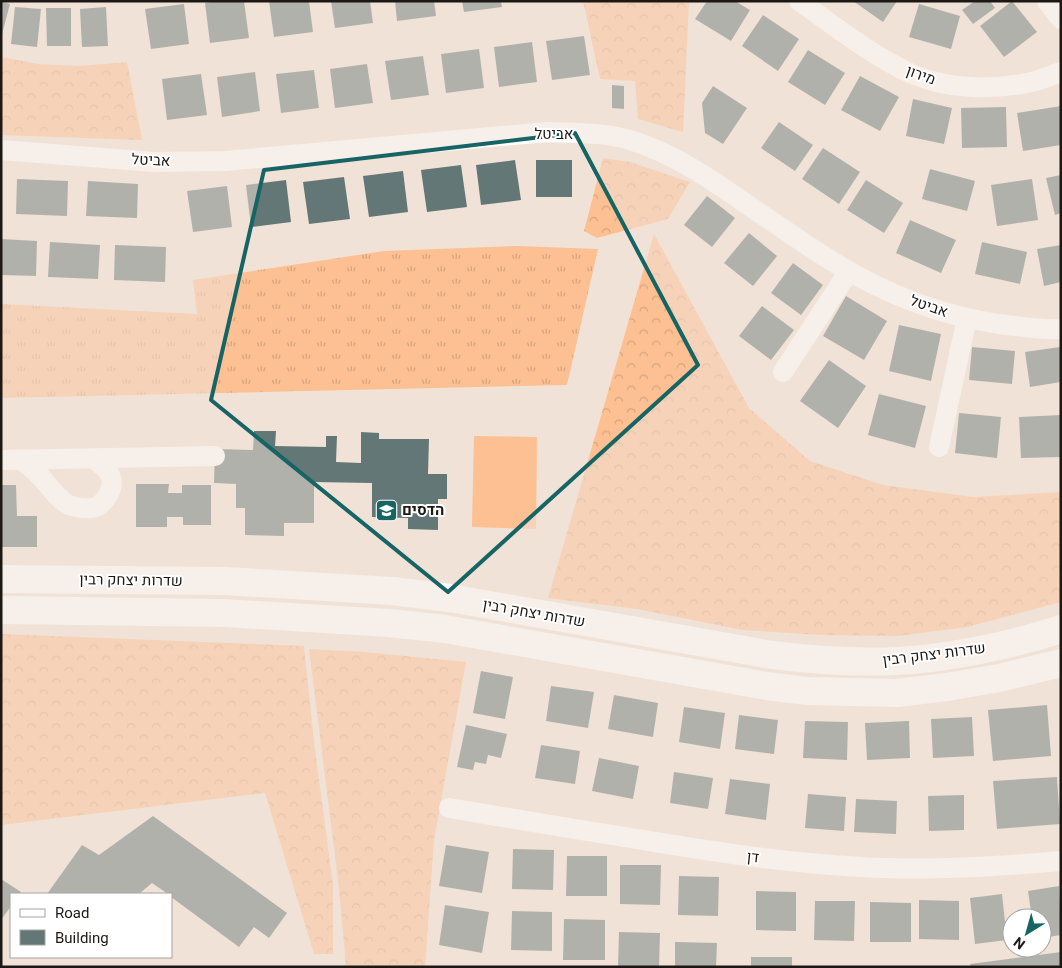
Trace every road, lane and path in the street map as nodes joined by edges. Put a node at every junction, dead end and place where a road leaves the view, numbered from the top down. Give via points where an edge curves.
1 (799, 1) edge
2 (1047, 1) edge
3 (1061, 20) edge
4 (1061, 72) edge
5 (1, 150) edge
6 (849, 271) junction
7 (967, 318) junction
8 (1061, 329) edge
9 (783, 372) dead end
10 (940, 446) dead end
11 (215, 456) dead end
12 (94, 459) junction
13 (1, 460) edge
14 (22, 460) junction
15 (1, 579) edge
16 (1, 610) edge
17 (1061, 629) edge
18 (1061, 663) edge
19 (449, 808) dead end
20 (1061, 861) edge

1 - 4 street, מירון via 876,54 912,74 953,86 996,87 1033,82
2 - 3 street
5 - 6 street, אביטל via 154,162 225,161 547,132 595,134 631,140 669,154
6 - 7 street, אביטל via 929,307
6 - 9 street
7 - 8 street, אביטל via 984,323
7 - 10 street
11 - 12 street
12 - 14 street
12 - 14 street via 111,476 112,486 94,508 67,504
13 - 14 street
15 - 17 main road, שדרות יצחק רבין via 225,581 392,591 809,659 896,661 942,656
16 - 18 main road, שדרות יצחק רבין via 224,613 389,623 806,691 897,693 927,690
19 - 20 street, דן via 738,856 812,864 920,868

